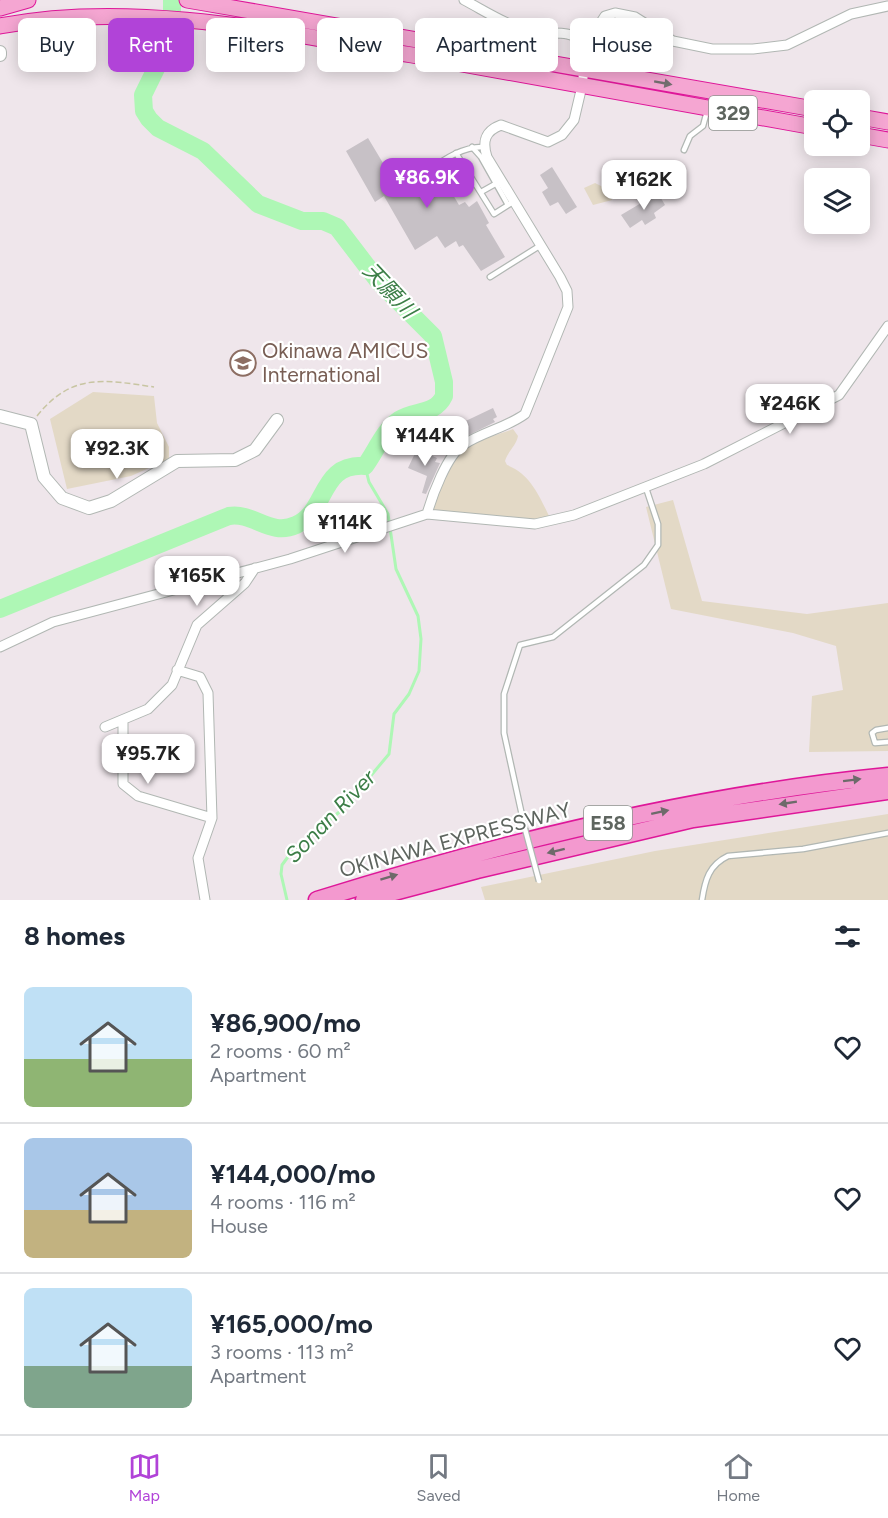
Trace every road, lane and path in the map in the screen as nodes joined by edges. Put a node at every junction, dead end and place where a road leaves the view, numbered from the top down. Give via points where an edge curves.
1 (28, 0) edge
2 (186, 0) edge
3 (464, 0) edge
4 (193, 1) edge
5 (888, 6) edge
6 (0, 8) edge
7 (606, 18) edge
8 (637, 18) edge
9 (0, 26) edge
10 (570, 34) edge
11 (673, 41) edge
12 (570, 66) edge
13 (584, 72) edge
14 (602, 72) edge
15 (582, 86) junction
16 (804, 107) edge
17 (707, 108) junction
18 (870, 119) edge
19 (888, 122) edge
20 (804, 125) edge
21 (870, 137) edge
22 (888, 140) edge
23 (472, 147) junction
24 (484, 147) junction
25 (684, 150) dead end
26 (456, 153) junction
27 (414, 180) dead end
28 (499, 182) junction
29 (481, 192) junction
30 (511, 203) junction
31 (541, 245) junction
32 (490, 277) dead end
33 (888, 326) edge
34 (154, 387) dead end
35 (0, 416) edge
36 (277, 420) dead end
37 (31, 424) junction
38 (646, 488) junction
39 (427, 514) junction
40 (255, 568) junction
41 (0, 646) edge
42 (177, 670) junction
43 (123, 720) junction
44 (105, 727) dead end
45 (888, 728) edge
46 (888, 742) edge
47 (888, 776) edge
48 (888, 791) edge
49 (212, 818) junction
50 (888, 833) edge
51 (539, 881) dead end
52 (204, 896) edge
53 (325, 897) edge
54 (364, 900) edge
55 (702, 900) edge

1 - 6 highway
2 - 4 highway, 329
3 - 10 street via 525,31
4 - 12 highway, 329
5 - 11 street via 851,14 788,45 712,49
7 - 8 street via 615,13
9 - 15 highway, 329 via 67,13 154,12
13 - 15 street
14 -> 16 highway, 329
15 - 17 highway, 329
15 - 24 street via 574,120 553,141 534,139 501,125 491,129
17 - 20 highway, 329
17 - 25 lane via 702,126 690,136
18 - 19 highway
21 - 22 highway
23 - 24 lane
23 - 26 lane
23 - 28 lane
24 - 28 street
26 - 27 lane
26 - 29 lane
28 - 29 lane
28 - 30 street
29 - 30 lane via 494,214
30 - 31 street
31 - 32 lane
31 - 39 street via 567,291 568,308 537,391 525,414 512,424 453,452
33 - 38 street via 838,395 704,464
34 - 37 path via 85,381 49,401
35 - 37 street
36 - 37 street via 255,450 235,460 177,461 111,501 89,508 62,498 44,477
38 - 39 street via 574,515 535,524
38 - 51 lane, bridge via 658,524 658,545 644,566 554,637 520,645 504,694 504,733
39 - 40 street
40 - 41 street via 53,622
40 - 42 street via 245,583 197,625
42 - 43 street via 172,685 148,709
42 - 49 street via 200,677 208,693
43 - 44 street
43 - 49 street via 123,784 138,796
45 - 46 lane via 872,733 875,743
53 -> 47 highway, OKINAWA EXPRESSWAY / E58 via 404,873 631,818 753,793
48 -> 54 highway, OKINAWA EXPRESSWAY / E58 via 693,819
49 - 52 street via 198,858
50 - 55 lane via 803,849 728,856 709,871

